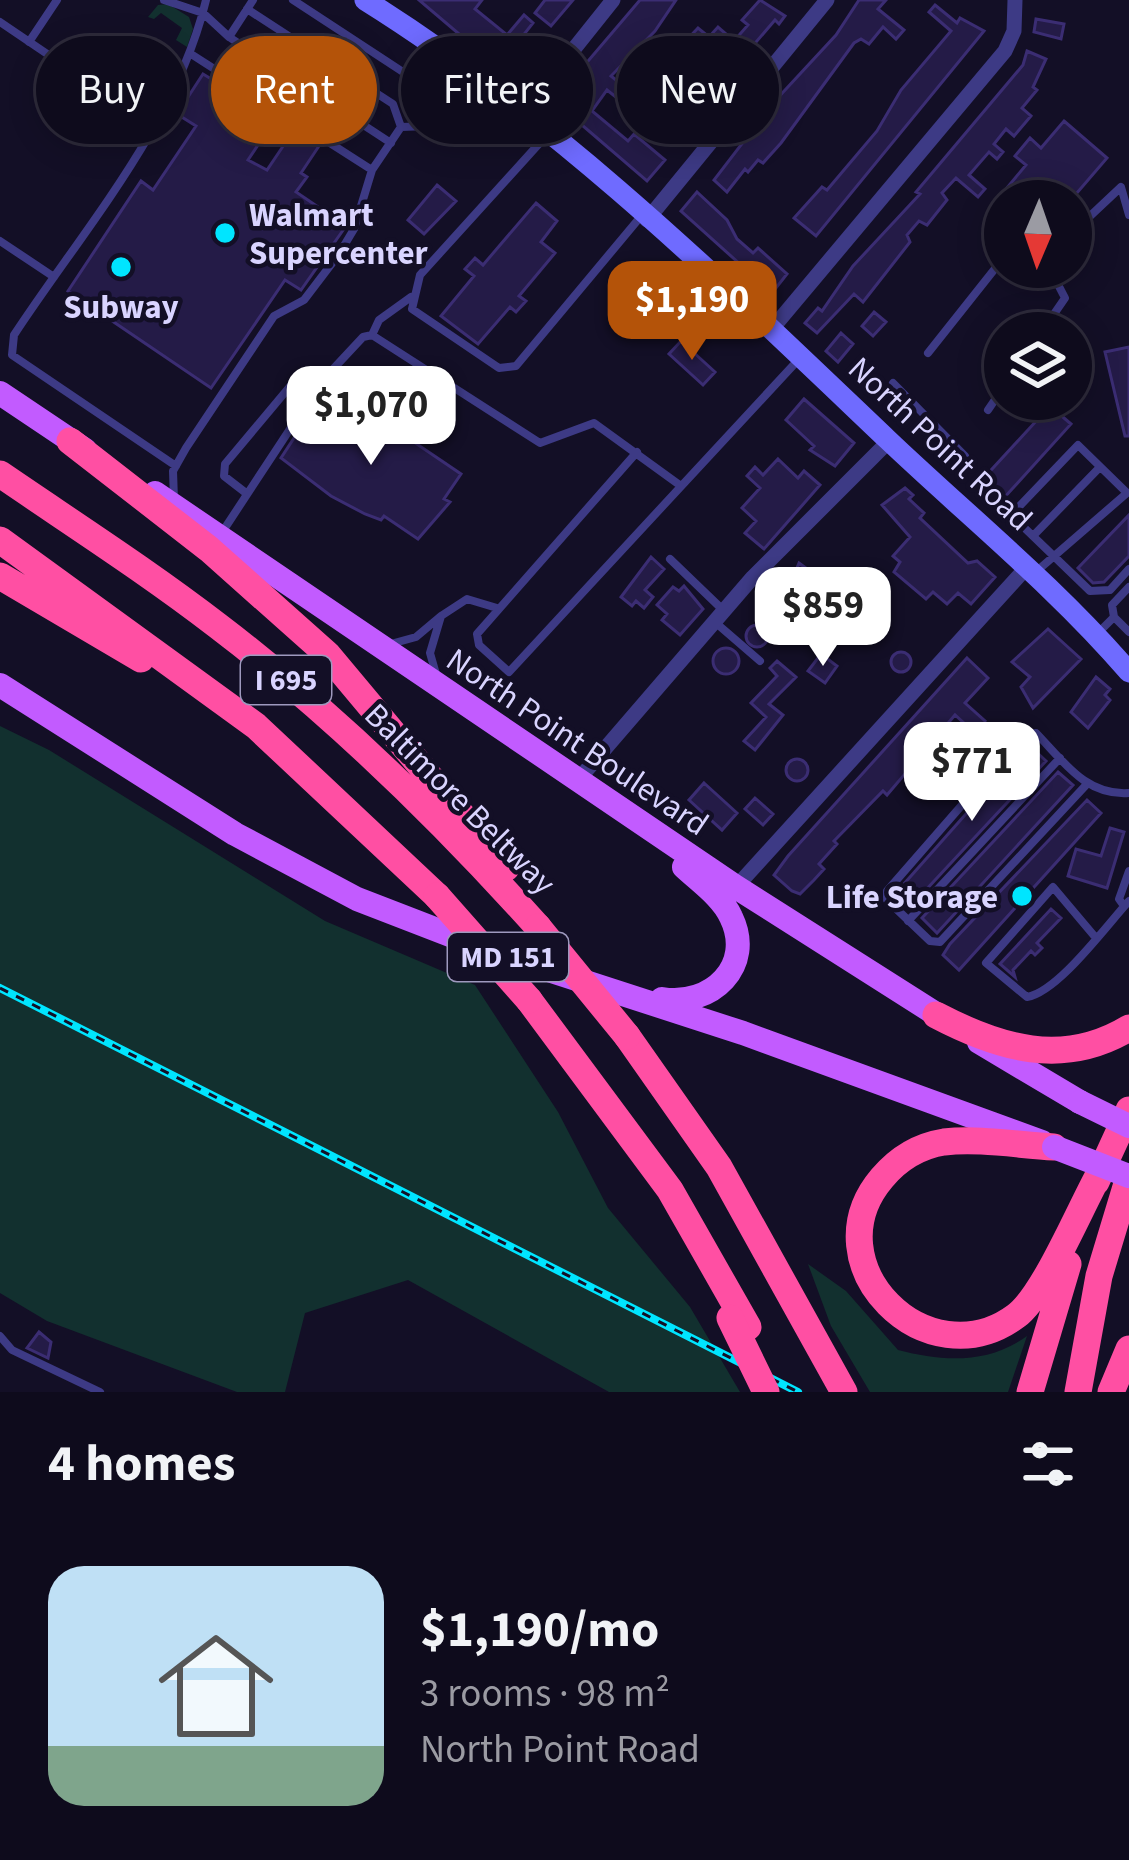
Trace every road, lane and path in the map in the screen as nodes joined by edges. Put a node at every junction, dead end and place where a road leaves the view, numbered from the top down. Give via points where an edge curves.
1 (57, 0) edge
2 (164, 0) edge
3 (206, 0) edge
4 (293, 0) edge
5 (365, 0) edge
6 (613, 0) edge
7 (827, 0) edge
8 (1016, 0) edge
9 (250, 4) edge
10 (390, 6) edge
11 (202, 14) junction
12 (0, 22) edge
13 (228, 36) edge
14 (230, 36) edge
15 (427, 36) edge
16 (584, 36) edge
17 (29, 42) junction
18 (36, 47) edge
19 (191, 54) junction
20 (187, 61) edge
21 (401, 71) edge
22 (401, 127) joint
23 (377, 134) edge
24 (391, 143) junction
25 (140, 144) edge
26 (539, 144) edge
27 (558, 144) edge
28 (372, 170) junction
29 (1092, 214) edge
30 (1129, 215) edge
31 (644, 217) junction
32 (0, 241) edge
33 (54, 278) junction
34 (984, 282) edge
35 (411, 298) junction
36 (770, 330) junction
37 (372, 335) junction
38 (928, 353) dead end
39 (801, 357) junction
40 (893, 382) dead end
41 (0, 393) edge
42 (312, 396) junction
43 (70, 441) junction
44 (889, 441) junction
45 (637, 452) junction
46 (965, 456) dead end
47 (176, 466) junction
48 (1100, 467) junction
49 (0, 474) edge
50 (681, 486) junction
51 (246, 493) junction
52 (1128, 494) edge
53 (176, 507) junction
54 (220, 536) junction
55 (1033, 536) junction
56 (0, 540) edge
57 (1057, 557) junction
58 (670, 559) dead end
59 (1129, 569) edge
60 (1029, 572) junction
61 (0, 576) edge
62 (1129, 586) edge
63 (1114, 594) junction
64 (497, 608) junction
65 (441, 616) junction
66 (719, 617) junction
67 (1114, 617) junction
68 (1129, 632) edge
69 (1095, 636) junction
70 (381, 646) junction
71 (760, 661) dead end
72 (1129, 672) edge
73 (0, 685) edge
74 (439, 687) junction
75 (1060, 758) junction
76 (578, 780) junction
77 (1087, 784) junction
78 (1129, 793) edge
79 (626, 814) junction
80 (1129, 871) edge
81 (736, 887) junction
82 (437, 896) junction
83 (1126, 904) edge
84 (908, 921) junction
85 (547, 930) junction
86 (1096, 938) junction
87 (630, 994) junction
88 (936, 1015) junction
89 (1129, 1028) edge
90 (1129, 1110) edge
91 (1129, 1126) edge
92 (1054, 1147) junction
93 (1120, 1173) edge
94 (739, 1323) junction
95 (0, 1336) edge
96 (1129, 1349) edge
97 (839, 1383) edge
98 (100, 1392) edge
99 (766, 1392) edge
100 (781, 1392) edge
101 (1030, 1392) edge
102 (1078, 1392) edge
103 (1111, 1392) edge

1 - 17 lane
2 - 11 lane
3 - 11 lane
4 - 21 lane
5 - 10 street, North Point Road
6 - 16 street
7 - 31 street
8 - 36 street via 1005,51
9 - 14 lane
9 - 22 lane via 394,104
10 - 15 street, North Point Road
11 - 13 lane
11 - 19 lane
12 - 17 lane
17 - 18 lane
19 - 20 lane
19 - 28 lane
22 - 24 lane
23 - 24 lane
24 - 28 lane
25 - 33 lane
26 - 35 lane via 420,275
27 - 31 street, North Point Road
28 - 47 lane via 339,254 304,300 274,316
29 - 30 lane via 1121,187
31 - 35 lane via 516,366 499,368 412,309
31 - 36 street, North Point Road
32 - 33 lane
33 - 47 lane via 14,335 12,355
34 - 38 lane
35 - 37 lane via 379,320
36 - 39 street, North Point Road
37 - 42 lane
37 - 45 lane via 540,443 594,423
39 - 44 street, North Point Road
39 - 50 lane
40 - 46 lane
41 - 43 main road, North Point Boulevard
42 - 51 lane
42 - 51 lane via 292,384 225,464 224,476
43 - 53 main road, North Point Boulevard
43 - 85 highway via 327,654 415,754
44 - 60 street, North Point Road
44 - 66 street
45 - 50 lane
45 - 64 lane
47 - 53 lane
48 - 52 lane
48 - 55 lane
48 - 55 lane via 1078,445 1011,515
49 - 85 highway, Baltimore Beltway / I 695 via 289,682
50 - 64 lane via 509,672 477,640
51 - 54 lane
52 - 57 lane
53 - 54 main road, North Point Boulevard
54 - 70 main road, North Point Boulevard
55 - 57 lane
56 - 82 highway, I 695 via 256,726
57 - 60 lane
57 - 63 lane via 1090,591
58 - 66 lane
59 - 63 lane
60 - 69 street, North Point Road
60 - 81 street
61 - 82 highway via 122,646 248,735
62 - 63 lane
63 - 67 lane
64 - 65 lane via 467,599
65 - 70 lane via 416,637
65 - 74 lane via 430,653
66 - 71 lane
66 - 76 street
67 - 68 lane
67 - 69 lane
69 - 72 street, North Point Road
70 - 74 main road, North Point Boulevard
73 - 87 main road, MD 151 via 236,834 357,899 502,956
74 - 76 main road, North Point Boulevard
75 - 77 lane
75 - 84 lane
75 - 84 lane via 1036,734 1023,735 886,891
76 - 79 main road, North Point Boulevard
77 - 78 lane
77 - 84 lane via 940,942
79 - 81 main road, North Point Boulevard
79 - 87 main road via 726,908 739,944 730,974 712,990 672,1000
80 - 83 lane via 1119,899
81 - 88 main road, North Point Boulevard
82 - 94 highway, I 695, bridge via 619,1117
83 - 86 lane
85 - 97 highway, Baltimore Beltway / I 695, bridge via 719,1167
86 - 86 lane via 1042,994 1027,997 986,963 1053,887
87 - 92 main road, MD 151
88 - 89 highway via 1030,1051 1078,1049
88 - 91 main road, North Point Boulevard, bridge
90 - 93 highway
92 - 93 main road, MD 151, bridge
92 - 93 highway via 944,1142 913,1151 888,1171 869,1193 859,1238 861,1262 887,1307 943,1335 976,1335 1017,1316
93 - 101 highway
93 - 102 highway
94 - 99 highway, bridge
94 - 100 highway
95 - 98 lane via 12,1350
96 - 103 highway

